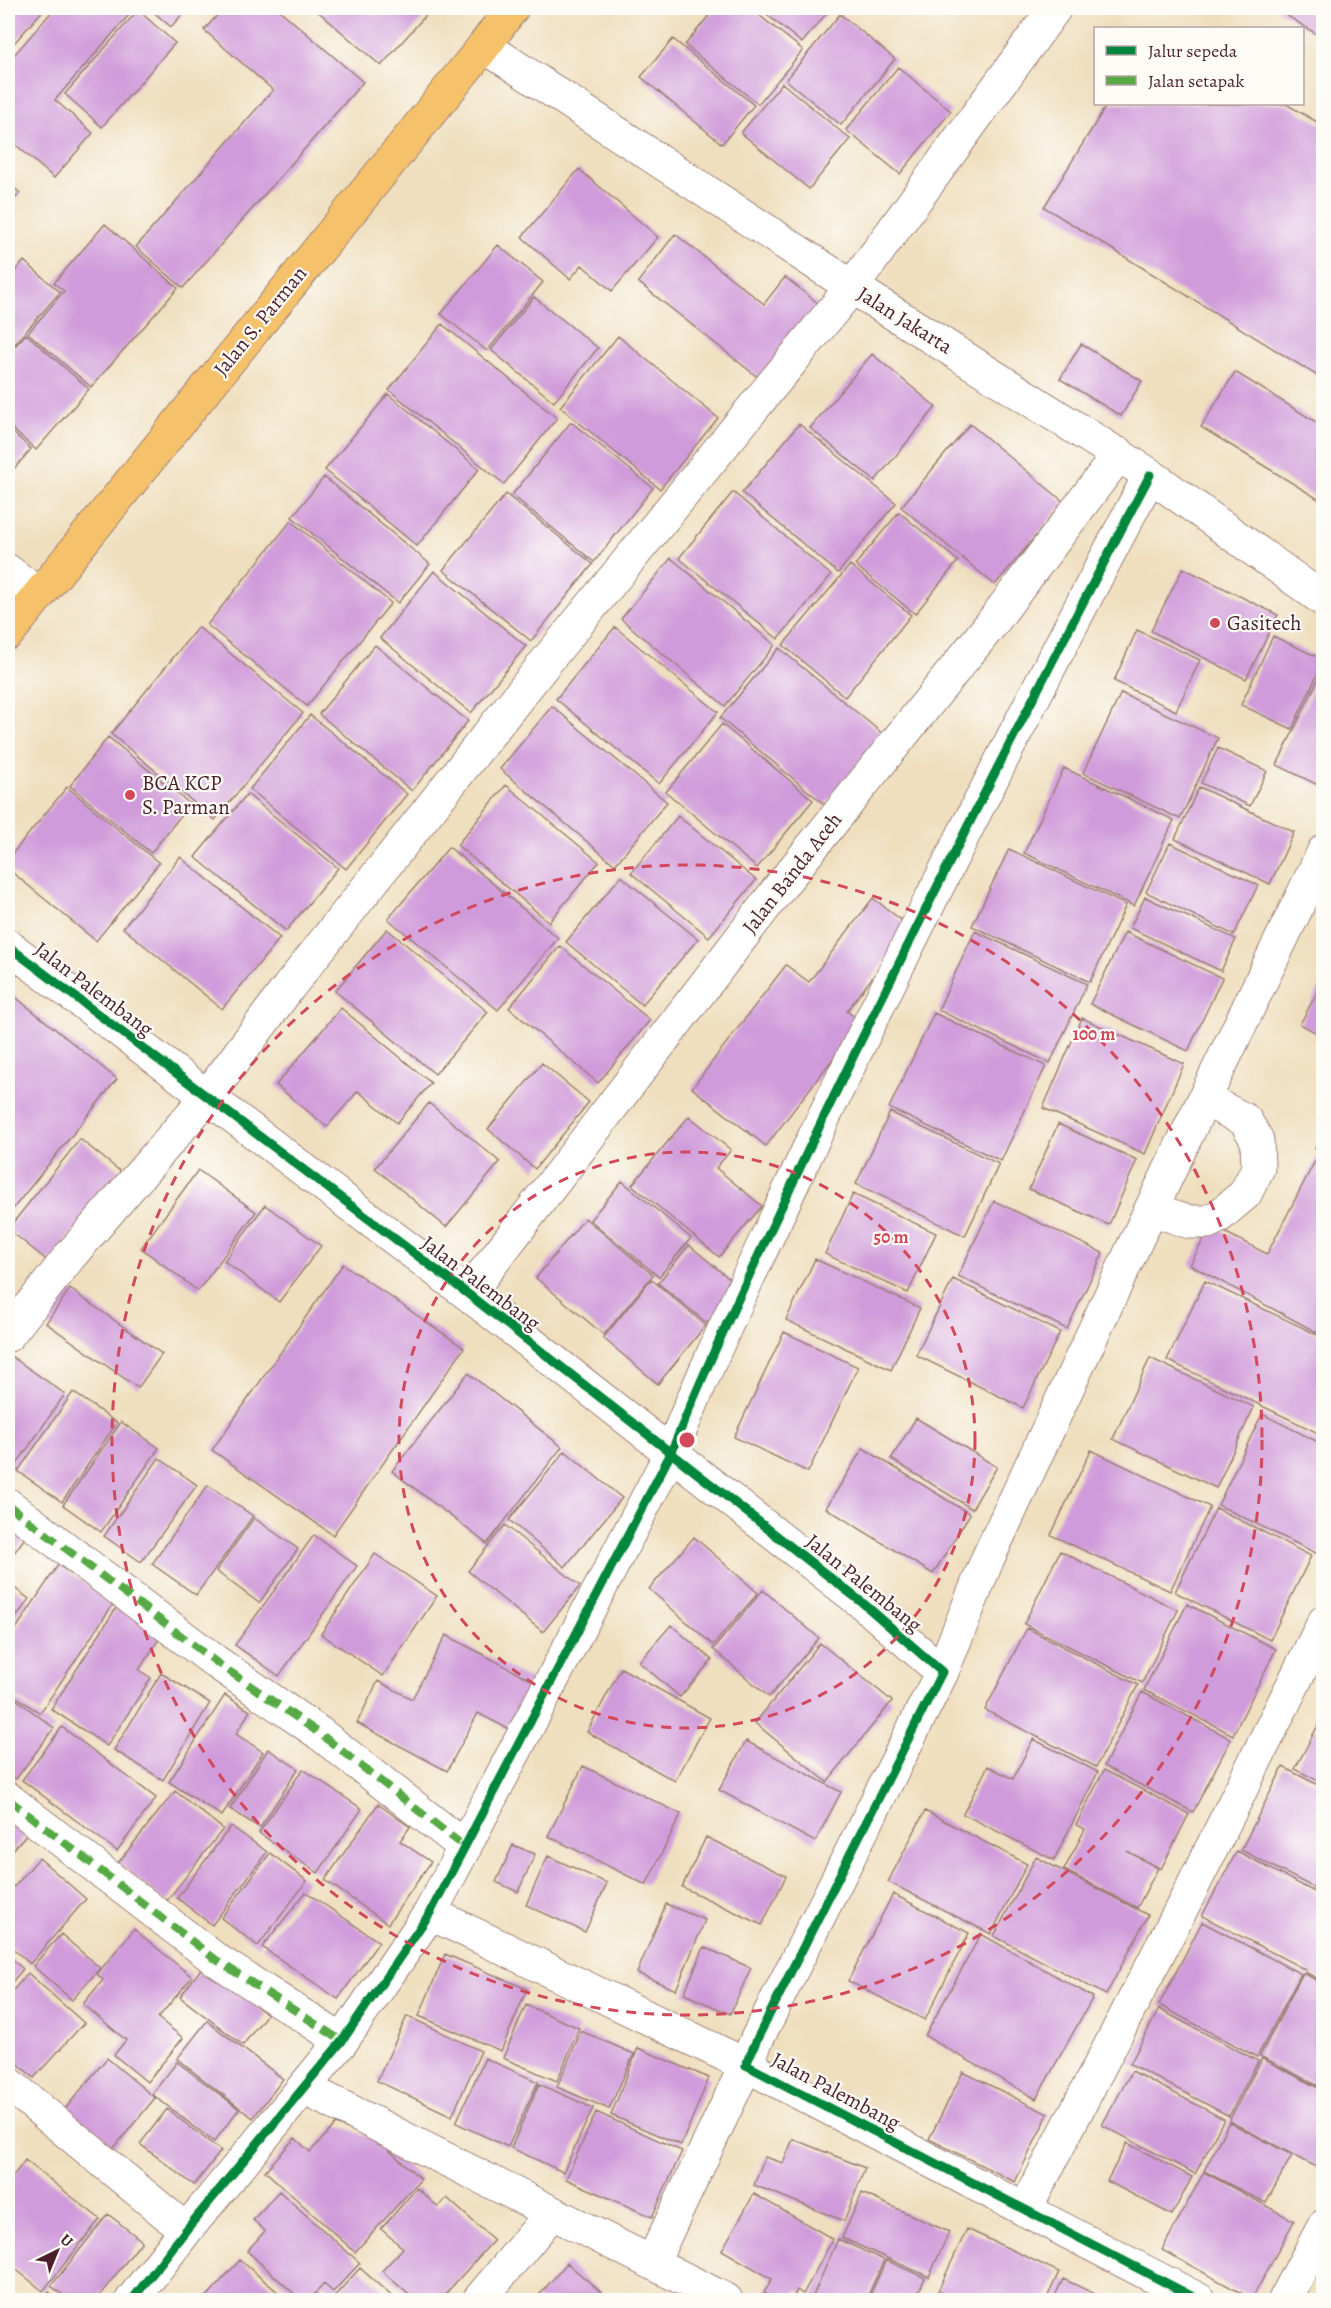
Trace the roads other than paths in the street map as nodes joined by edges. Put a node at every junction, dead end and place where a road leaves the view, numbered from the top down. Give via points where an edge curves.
1 (512, 8) edge
2 (1055, 8) edge
3 (484, 46) junction
4 (852, 287) junction
5 (1119, 454) junction
6 (1150, 475) junction
7 (8, 571) edge
8 (39, 595) junction
9 (1323, 600) edge
10 (8, 633) edge
11 (1323, 851) edge
12 (8, 946) edge
13 (206, 1098) junction
14 (1204, 1099) junction
15 (1151, 1209) junction
16 (468, 1294) junction
17 (8, 1335) edge
18 (671, 1454) junction
19 (8, 1505) edge
20 (1323, 1622) edge
21 (942, 1672) junction
22 (8, 1799) edge
23 (465, 1847) junction
24 (430, 1913) junction
25 (342, 2041) junction
26 (746, 2065) junction
27 (8, 2083) edge
28 (304, 2088) junction
29 (1025, 2210) junction
30 (552, 2213) junction
31 (1323, 2226) edge
32 (186, 2230) junction
33 (652, 2263) junction
34 (132, 2301) edge
35 (479, 2301) edge
36 (726, 2301) edge
37 (1199, 2301) edge
38 (1285, 2301) edge

1 - 3 main road, Jalan S. Parman
2 - 4 street
3 - 4 street, Jalan Jakarta
3 - 8 main road, Jalan S. Parman
4 - 5 street, Jalan Jakarta
4 - 13 street via 549,658
5 - 6 street, Jalan Jakarta
5 - 16 street, Jalan Banda Aceh via 992,623 776,892
6 - 9 street, Jalan Jakarta
6 - 18 street via 1013,735 865,1032 702,1375
7 - 8 street
8 - 10 main road, Jalan S. Parman
11 - 14 street
12 - 13 street, Jalan Palembang
13 - 16 street, Jalan Palembang
13 - 17 street via 70,1256
14 - 15 street
14 - 15 street via 1245,1120 1257,1140 1258,1168 1245,1194 1208,1222 1190,1222
15 - 21 street via 988,1558
16 - 18 street, Jalan Palembang
18 - 21 street, Jalan Palembang via 864,1604
18 - 23 street
19 - 23 street via 216,1662 319,1733
20 - 29 street via 1189,1894
21 - 26 street, Jalan Palembang
22 - 25 street via 215,1959
23 - 24 street
24 - 25 street
24 - 26 street
25 - 28 street
26 - 29 street, Jalan Palembang
26 - 33 street
27 - 32 street
28 - 30 street
28 - 32 street
29 - 37 street, Jalan Palembang
30 - 33 street
30 - 35 street
31 - 38 street
32 - 34 street
33 - 36 street

